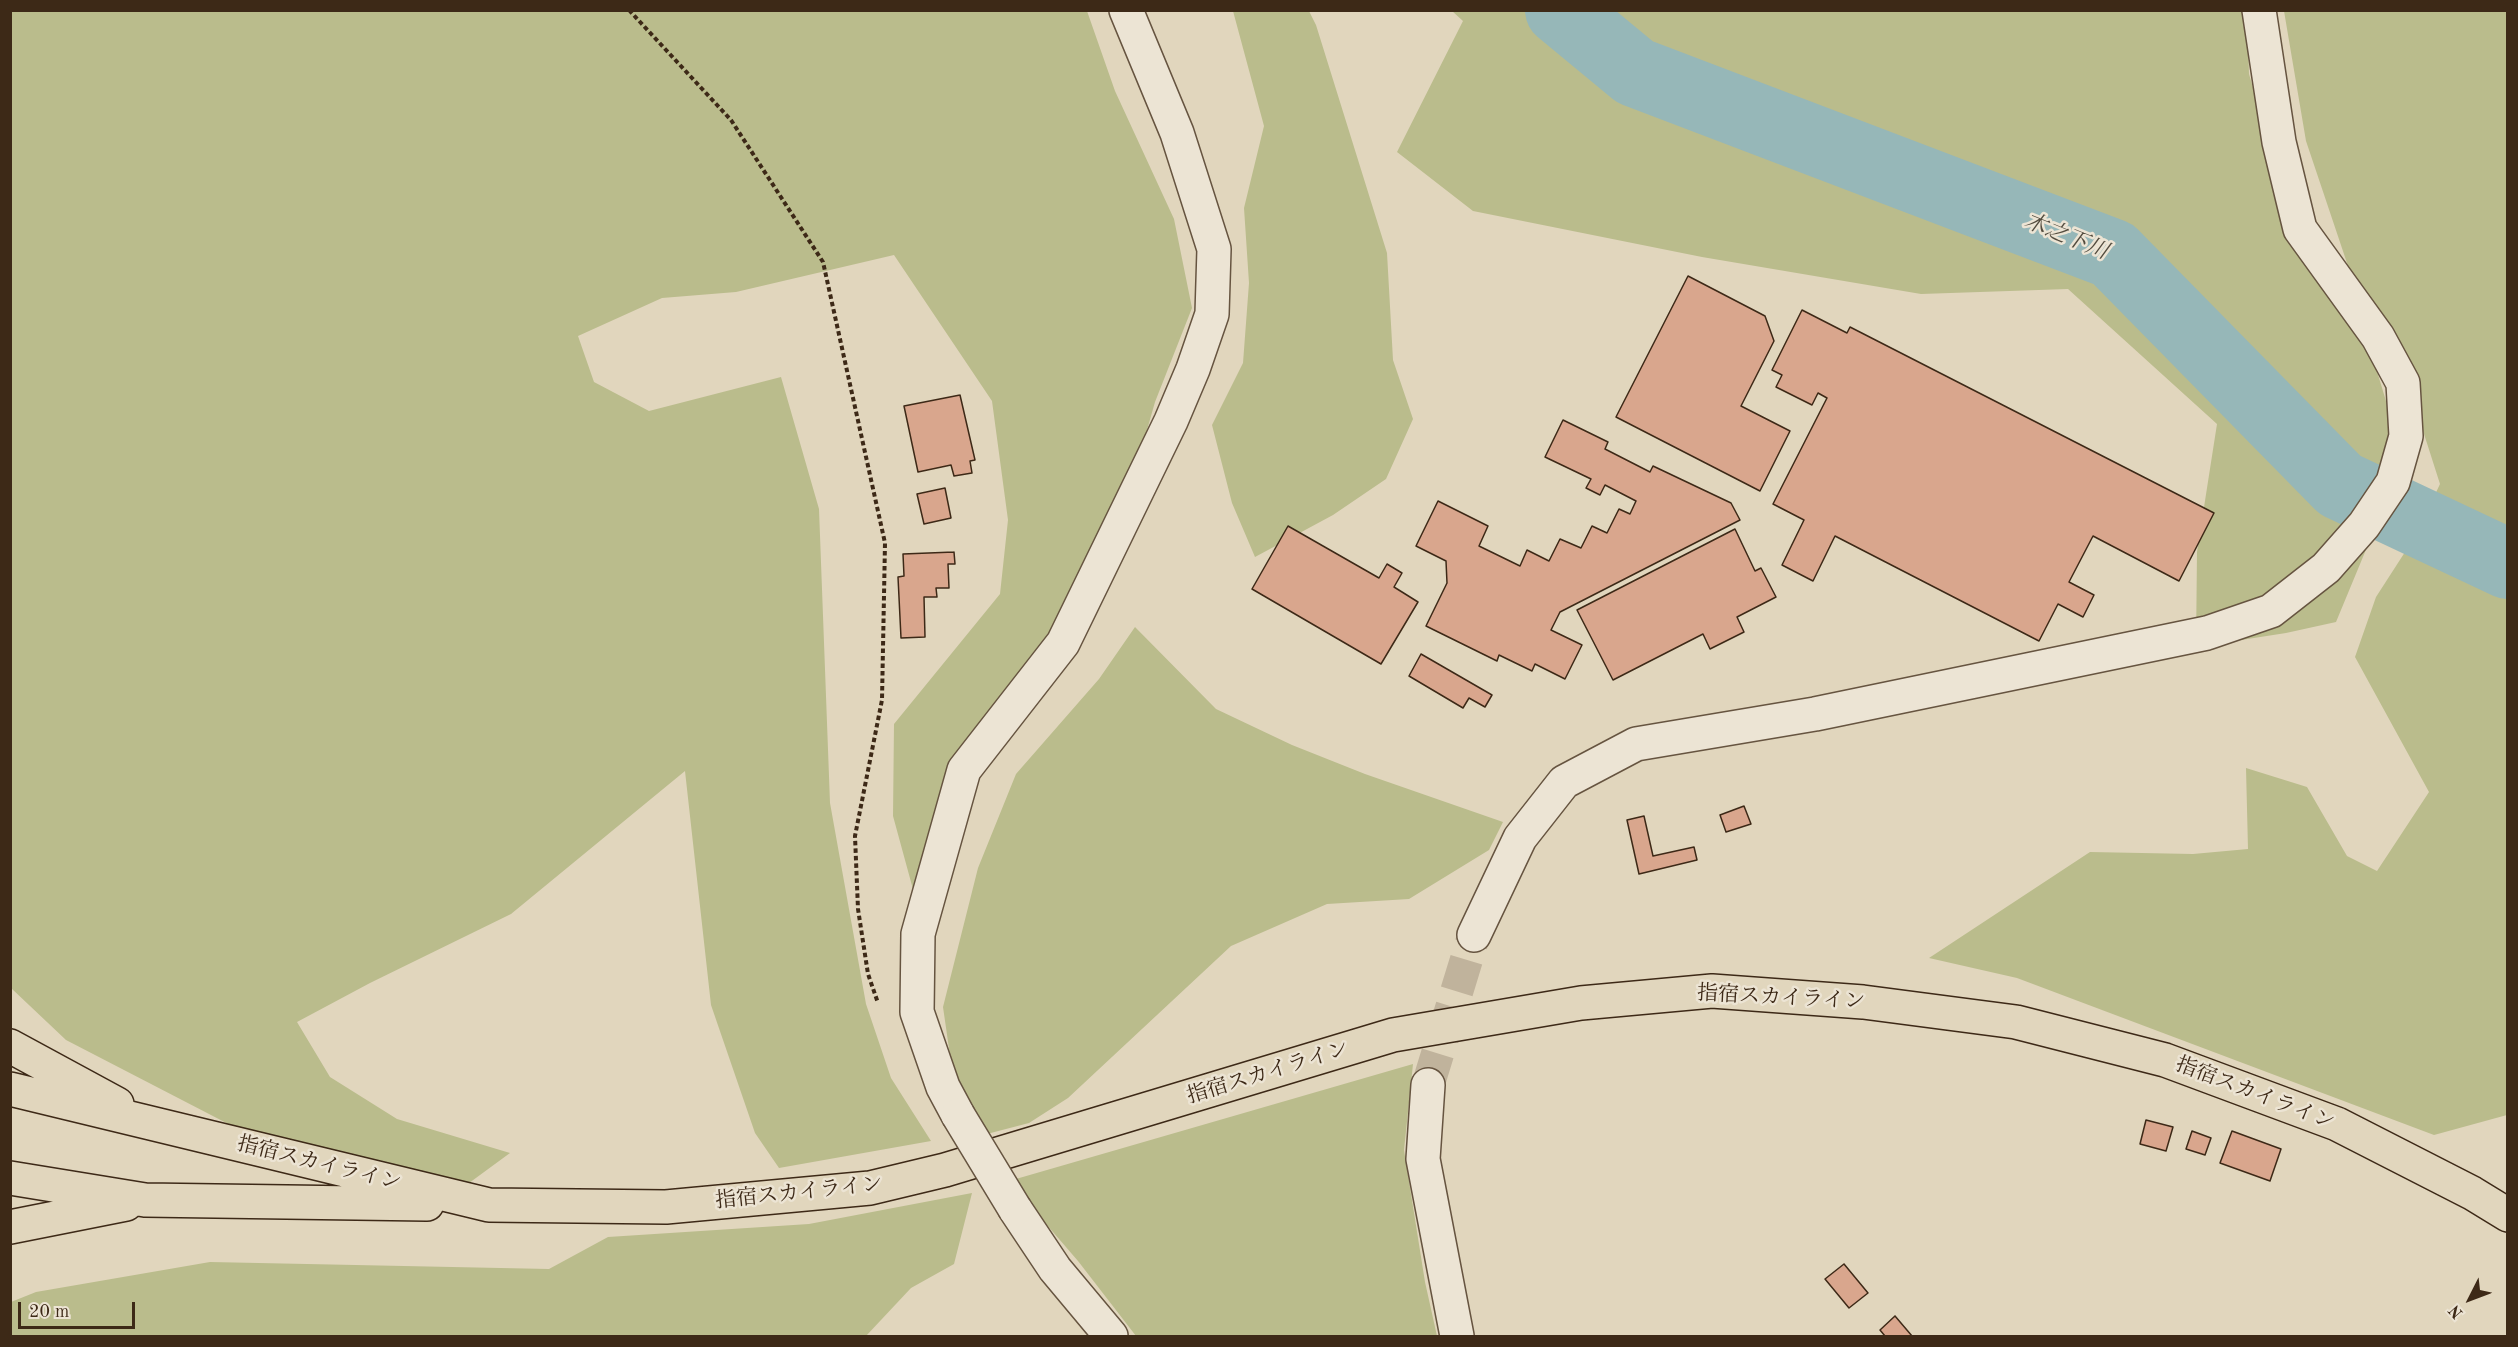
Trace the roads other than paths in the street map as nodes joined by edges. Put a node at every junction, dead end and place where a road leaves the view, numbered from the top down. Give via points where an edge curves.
1 (1126, 10) edge
2 (2259, 10) edge
3 (1474, 935) tunnel mouth
4 (10, 1046) edge
5 (1428, 1085) tunnel mouth
6 (10, 1089) edge
7 (158, 1126) junction
8 (10, 1178) edge
9 (145, 1200) junction
10 (489, 1205) junction
11 (2508, 1215) edge
12 (10, 1227) edge
13 (1111, 1336) edge
14 (1457, 1336) edge

1 - 13 street, bridge via 1177,133 1214,249 1212,314 1171,421 1063,643 964,770 918,934 917,1012 943,1087 958,1115 1055,1269
2 - 3 street via 2279,142 2300,229 2378,337 2403,383 2406,436 2393,482 2364,525 2326,568 2271,612 2207,633 1815,714 1636,744 1564,782 1520,838
4 - 7 main road
5 - 14 street via 1423,1158
6 - 7 main road, 指宿スカイライン
7 - 10 main road, 指宿スカイライン
8 - 9 main road
9 - 10 main road
9 - 12 main road
10 - 11 main road, 指宿スカイライン via 666,1207 870,1188 945,1170 1393,1035 1581,1003 1712,991 1863,1002 2016,1022 2164,1060 2337,1124

